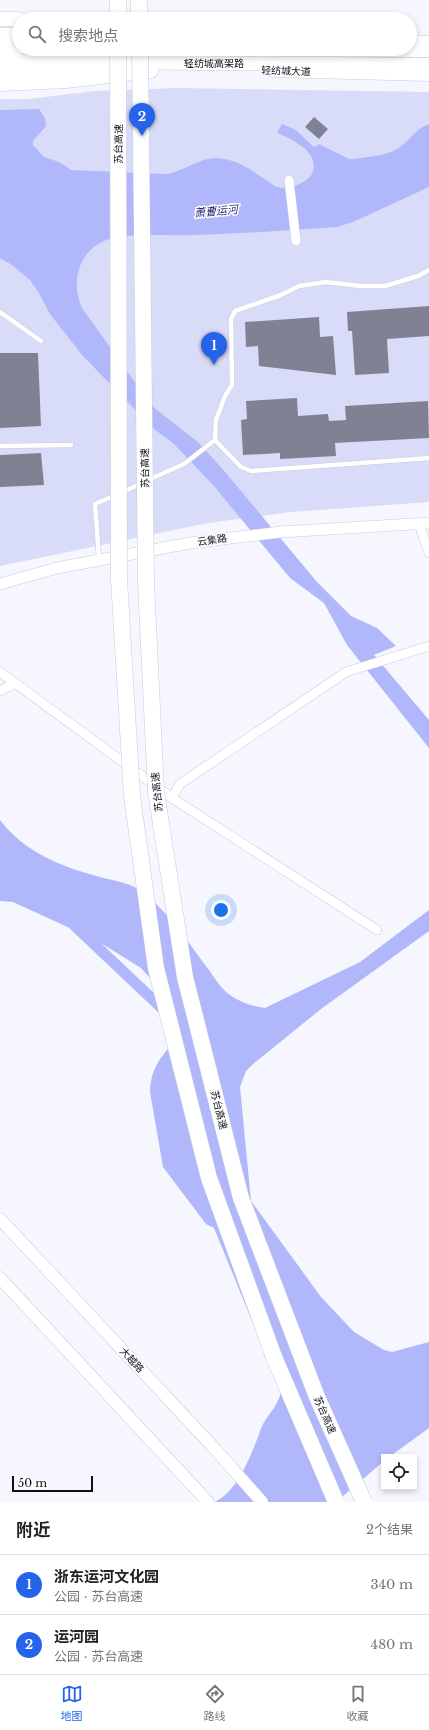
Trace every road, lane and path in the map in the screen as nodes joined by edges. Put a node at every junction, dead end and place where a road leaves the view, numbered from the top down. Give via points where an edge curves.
1 (118, 0) edge
2 (139, 0) edge
3 (118, 12) edge
4 (139, 12) edge
5 (0, 19) edge
6 (12, 19) edge
7 (0, 35) edge
8 (12, 35) edge
9 (417, 42) edge
10 (429, 43) edge
11 (0, 48) edge
12 (12, 48) edge
13 (417, 50) edge
14 (429, 50) edge
15 (118, 56) edge
16 (140, 56) edge
17 (0, 61) edge
18 (429, 65) edge
19 (182, 67) junction
20 (0, 71) edge
21 (429, 74) edge
22 (6, 84) edge
23 (289, 180) dead end
24 (296, 241) dead end
25 (429, 270) edge
26 (0, 312) edge
27 (41, 341) dead end
28 (215, 440) junction
29 (71, 445) dead end
30 (0, 446) edge
31 (429, 458) edge
32 (424, 523) edge
33 (429, 553) edge
34 (99, 559) junction
35 (0, 584) edge
36 (429, 646) edge
37 (0, 672) edge
38 (15, 683) junction
39 (0, 691) edge
40 (172, 798) junction
41 (377, 930) dead end
42 (0, 1219) edge
43 (0, 1278) edge
44 (208, 1502) edge
45 (262, 1502) edge
46 (336, 1502) edge
47 (364, 1502) edge

1 - 3 highway
2 - 4 highway
5 - 6 main road
7 - 8 main road
9 - 10 main road
11 - 12 main road
13 - 14 main road, 轻纺城高架路
15 - 46 highway, 苏台高速, bridge via 119,579 132,796 156,968 209,1178 274,1358
16 - 47 highway, 苏台高速, bridge via 146,583 156,792 185,977 241,1198 317,1397
17 - 18 main road, 轻纺城高架路, bridge
19 - 20 main road, 轻纺城大道
19 - 21 main road, 轻纺城大道
19 - 22 main road via 66,81
23 - 24 street
25 - 28 lane via 385,286 326,282 299,286 235,311 231,319 232,385 216,420
26 - 27 lane
28 - 31 lane via 241,467 251,471
28 - 34 lane via 184,464 95,504
29 - 30 lane
32 - 33 street
32 - 34 street, 云集路 via 248,535
34 - 35 street, 云集路
36 - 40 street via 346,672 180,784
37 - 38 street
38 - 39 street
38 - 40 street
40 - 41 street
42 - 45 main road, 大越路
43 - 44 main road

